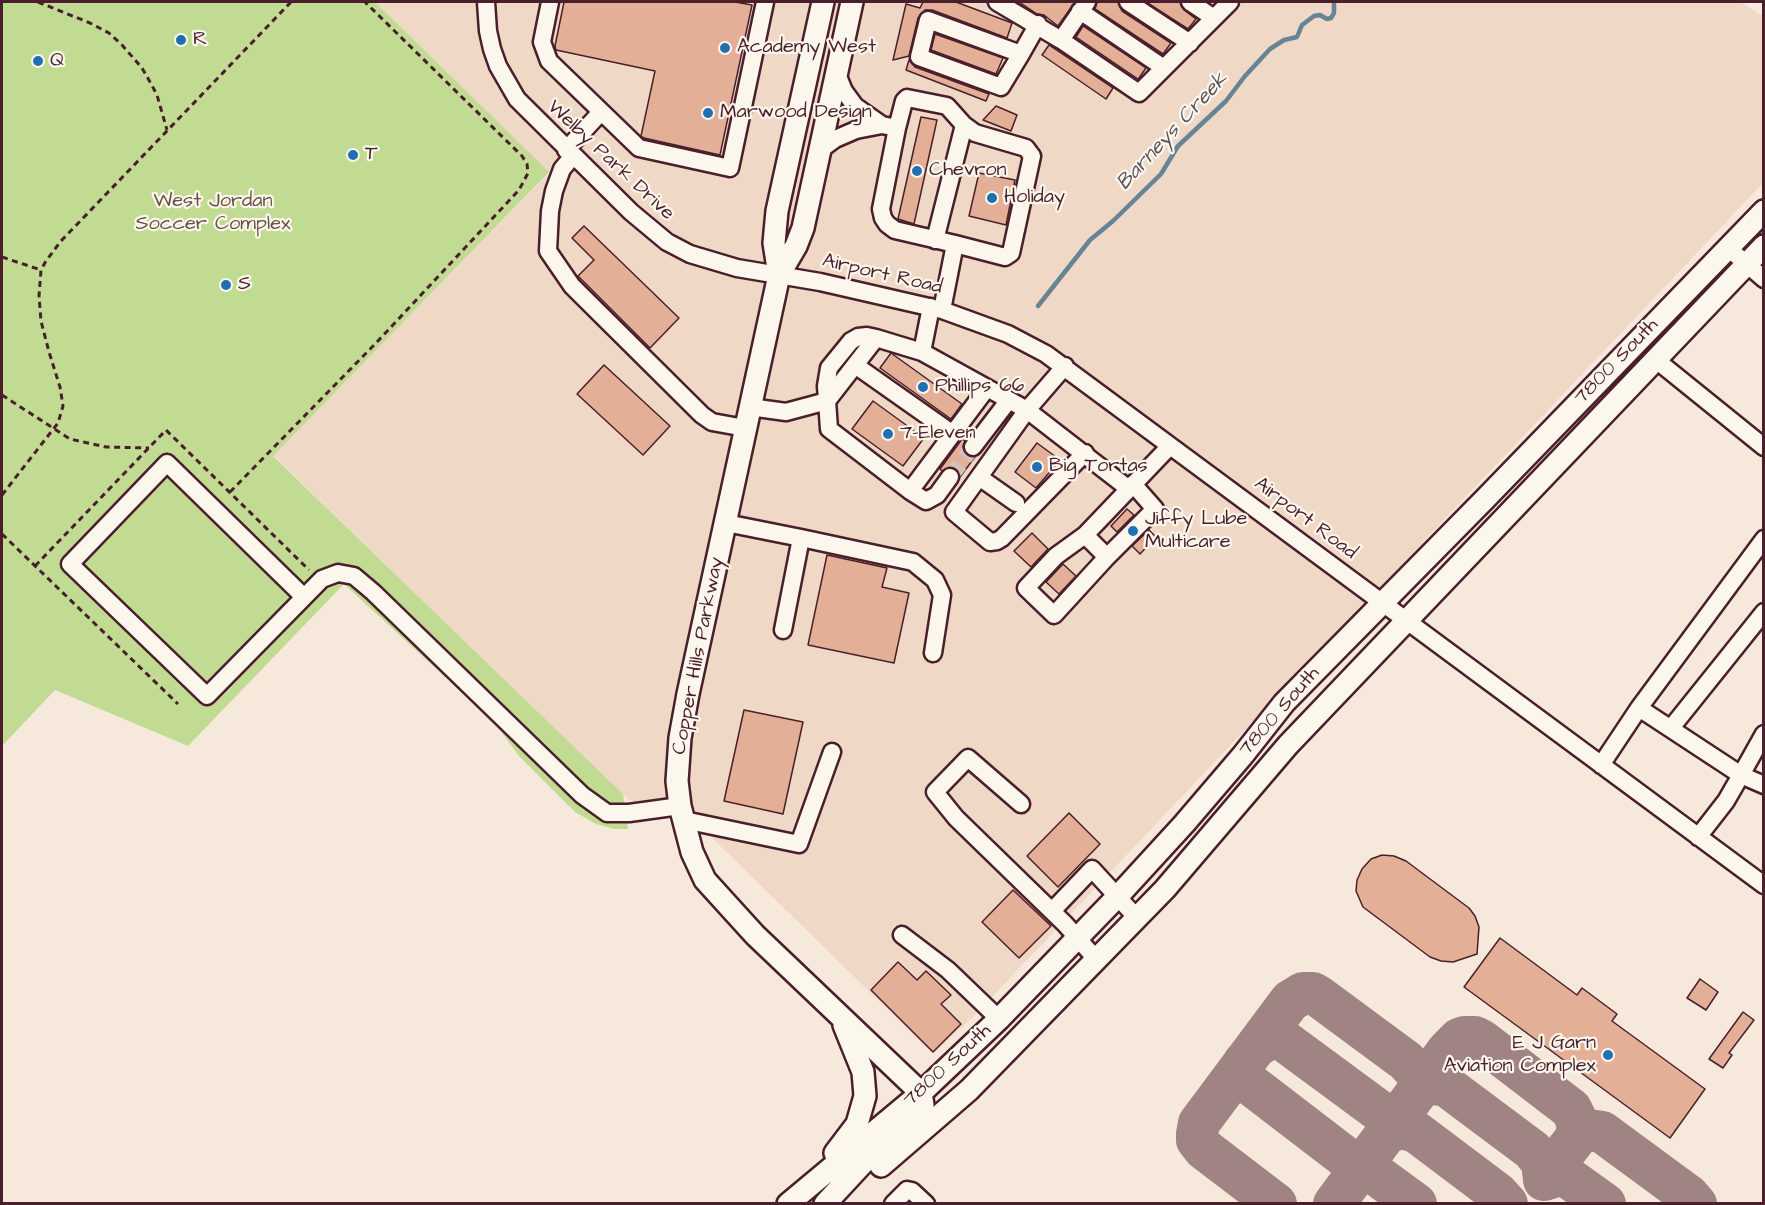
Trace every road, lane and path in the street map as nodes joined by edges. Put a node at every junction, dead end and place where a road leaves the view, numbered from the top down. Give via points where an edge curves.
1 (38, 2) edge
2 (291, 2) edge
3 (365, 2) edge
4 (486, 2) edge
5 (550, 2) edge
6 (765, 2) edge
7 (823, 2) edge
8 (852, 2) edge
9 (997, 2) edge
10 (1128, 2) edge
11 (1190, 2) edge
12 (1230, 2) edge
13 (1084, 6) edge
14 (1214, 18) junction
15 (1038, 24) junction
16 (1061, 40) junction
17 (1190, 43) junction
18 (1021, 54) junction
19 (1164, 68) junction
20 (837, 74) junction
21 (600, 112) junction
22 (964, 126) junction
23 (890, 127) junction
24 (167, 130) junction
25 (820, 150) junction
26 (569, 153) junction
27 (1764, 211) edge
28 (935, 240) junction
29 (955, 244) junction
30 (1764, 246) edge
31 (1728, 248) junction
32 (2, 257) edge
33 (1746, 264) junction
34 (41, 270) junction
35 (780, 275) junction
36 (1764, 279) edge
37 (937, 309) junction
38 (876, 338) junction
39 (922, 352) junction
40 (1655, 358) junction
41 (855, 365) junction
42 (1065, 366) junction
43 (987, 388) junction
44 (2, 395) edge
45 (827, 400) junction
46 (1009, 400) junction
47 (750, 407) junction
48 (1027, 410) junction
49 (746, 428) junction
50 (53, 429) junction
51 (952, 434) junction
52 (1170, 446) junction
53 (973, 447) tunnel mouth
54 (1764, 447) edge
55 (149, 448) junction
56 (1085, 453) junction
57 (950, 477) tunnel mouth
58 (979, 477) junction
59 (1131, 487) junction
60 (910, 491) junction
61 (230, 492) junction
62 (2, 495) edge
63 (1016, 503) dead end
64 (726, 523) junction
65 (2, 534) edge
66 (1085, 535) junction
67 (801, 538) junction
68 (1764, 539) edge
69 (1107, 557) junction
70 (35, 566) junction
71 (309, 570) dead end
72 (303, 596) junction
73 (1383, 603) junction
74 (1764, 612) edge
75 (1407, 621) junction
76 (783, 630) dead end
77 (933, 653) dead end
78 (178, 704) dead end
79 (1639, 708) junction
80 (1671, 728) junction
81 (1764, 734) edge
82 (832, 752) dead end
83 (1601, 765) junction
84 (1741, 775) junction
85 (1764, 785) edge
86 (1020, 804) dead end
87 (682, 813) junction
88 (1698, 837) junction
89 (1764, 885) edge
90 (1118, 896) junction
91 (1052, 910) junction
92 (1137, 918) junction
93 (902, 935) dead end
94 (1078, 938) junction
95 (1096, 959) junction
96 (842, 1019) junction
97 (999, 1019) junction
98 (921, 1093) junction
99 (816, 1179) junction
100 (788, 1203) edge
101 (825, 1203) edge
102 (834, 1203) edge
103 (893, 1203) edge
104 (926, 1203) edge

1 - 24 path via 90,22 122,45 142,68 157,95
2 - 24 path
3 - 61 path via 522,156 528,173 519,190 392,326
4 - 26 street, Welby Park Drive via 492,49 506,82 523,107
5 - 21 street via 542,42 549,61
6 - 21 street via 730,168 639,148
7 - 35 main road, Copper Hills Parkway via 777,211 774,243
8 - 20 main road, Copper Hills Parkway
9 - 15 street
10 - 17 street
11 - 14 street
12 - 14 street
13 - 16 street
13 - 19 street
14 - 17 street
15 - 16 street
15 - 18 street
16 - 19 street via 1139,93
17 - 19 street
18 - 18 street via 1001,87 919,57 928,20
20 - 23 street via 855,106
20 - 25 main road, Copper Hills Parkway
21 - 26 street
22 - 23 street via 946,106 910,97
22 - 28 street
22 - 29 street via 1026,148 1032,156 1011,254 1005,257
23 - 25 street via 843,134
23 - 28 street via 883,218 895,230
24 - 34 path via 61,241
25 - 35 main road, Copper Hills Parkway via 803,228
26 - 35 street, Welby Park Drive via 637,218 679,249 737,268
26 - 49 street via 554,191 549,251 572,286 702,415 712,422
27 - 31 main road, 7800 South
28 - 29 street
29 - 37 street
30 - 33 main road, 7800 South
31 - 33 street
31 - 73 main road, 7800 South
32 - 34 path
33 - 36 street
33 - 40 main road, 7800 South
34 - 50 path via 42,321 63,398 61,415
35 - 37 street, Airport Road
35 - 47 main road, Copper Hills Parkway
37 - 39 street
37 - 42 street, Airport Road via 1008,334
38 - 39 street
38 - 41 street
38 - 45 street via 858,337 845,347 827,375
39 - 43 street
40 - 54 street
40 - 75 main road, 7800 South
41 - 45 street
41 - 51 street
42 - 48 street
42 - 52 street, Airport Road
43 - 46 street
43 - 51 street
44 - 50 path
45 - 47 street via 786,412
45 - 60 street via 829,429
46 - 48 street
46 - 53 street
47 - 49 main road, Copper Hills Parkway
48 - 56 street
48 - 58 street
49 - 64 main road, Copper Hills Parkway
50 - 55 path via 70,440 92,446
50 - 62 path
51 - 60 street
52 - 59 street
52 - 73 street, Airport Road
55 - 61 path via 166,430
55 - 70 path
56 - 58 street via 997,542 990,542 954,512
56 - 59 street
57 - 60 street via 930,501
58 - 63 street
59 - 66 street
59 - 69 street via 1155,508
61 - 71 path
64 - 67 street
64 - 87 main road, Copper Hills Parkway via 680,738 677,781
65 - 70 path
66 - 69 street
66 - 69 street via 1056,556 1026,588 1054,615
67 - 76 street
67 - 77 street via 914,562 935,580 942,595
68 - 79 street
70 - 78 path
72 - 72 street via 207,696 70,564 167,463
72 - 87 street via 329,575 354,576 582,795 607,813
73 - 75 street, Airport Road
73 - 90 main road, 7800 South via 1284,703 1199,807
74 - 80 street
75 - 83 street, Airport Road
75 - 92 main road, 7800 South via 1288,745
79 - 80 street
79 - 83 street
80 - 84 street
81 - 84 street
82 - 87 street via 799,844
83 - 88 street, Airport Road
84 - 85 street
84 - 88 street
86 - 91 street via 968,758 935,792 956,818
87 - 96 main road, Copper Hills Parkway via 692,852 705,880
88 - 89 street, Airport Road
90 - 91 street via 1092,869
90 - 92 street
90 - 94 main road, 7800 South
91 - 94 street
92 - 95 main road, 7800 South
93 - 97 street via 948,970
94 - 95 street
94 - 97 main road, 7800 South
95 - 102 main road, 7800 South via 969,1090
96 - 98 main road, Copper Hills Parkway
96 - 99 main road via 863,1072 865,1096 857,1124
97 - 98 main road, 7800 South
98 - 99 main road, 7800 South
98 - 101 main road via 923,1105 917,1117 862,1164
99 - 100 main road, 7800 South
103 - 104 street via 906,1190

